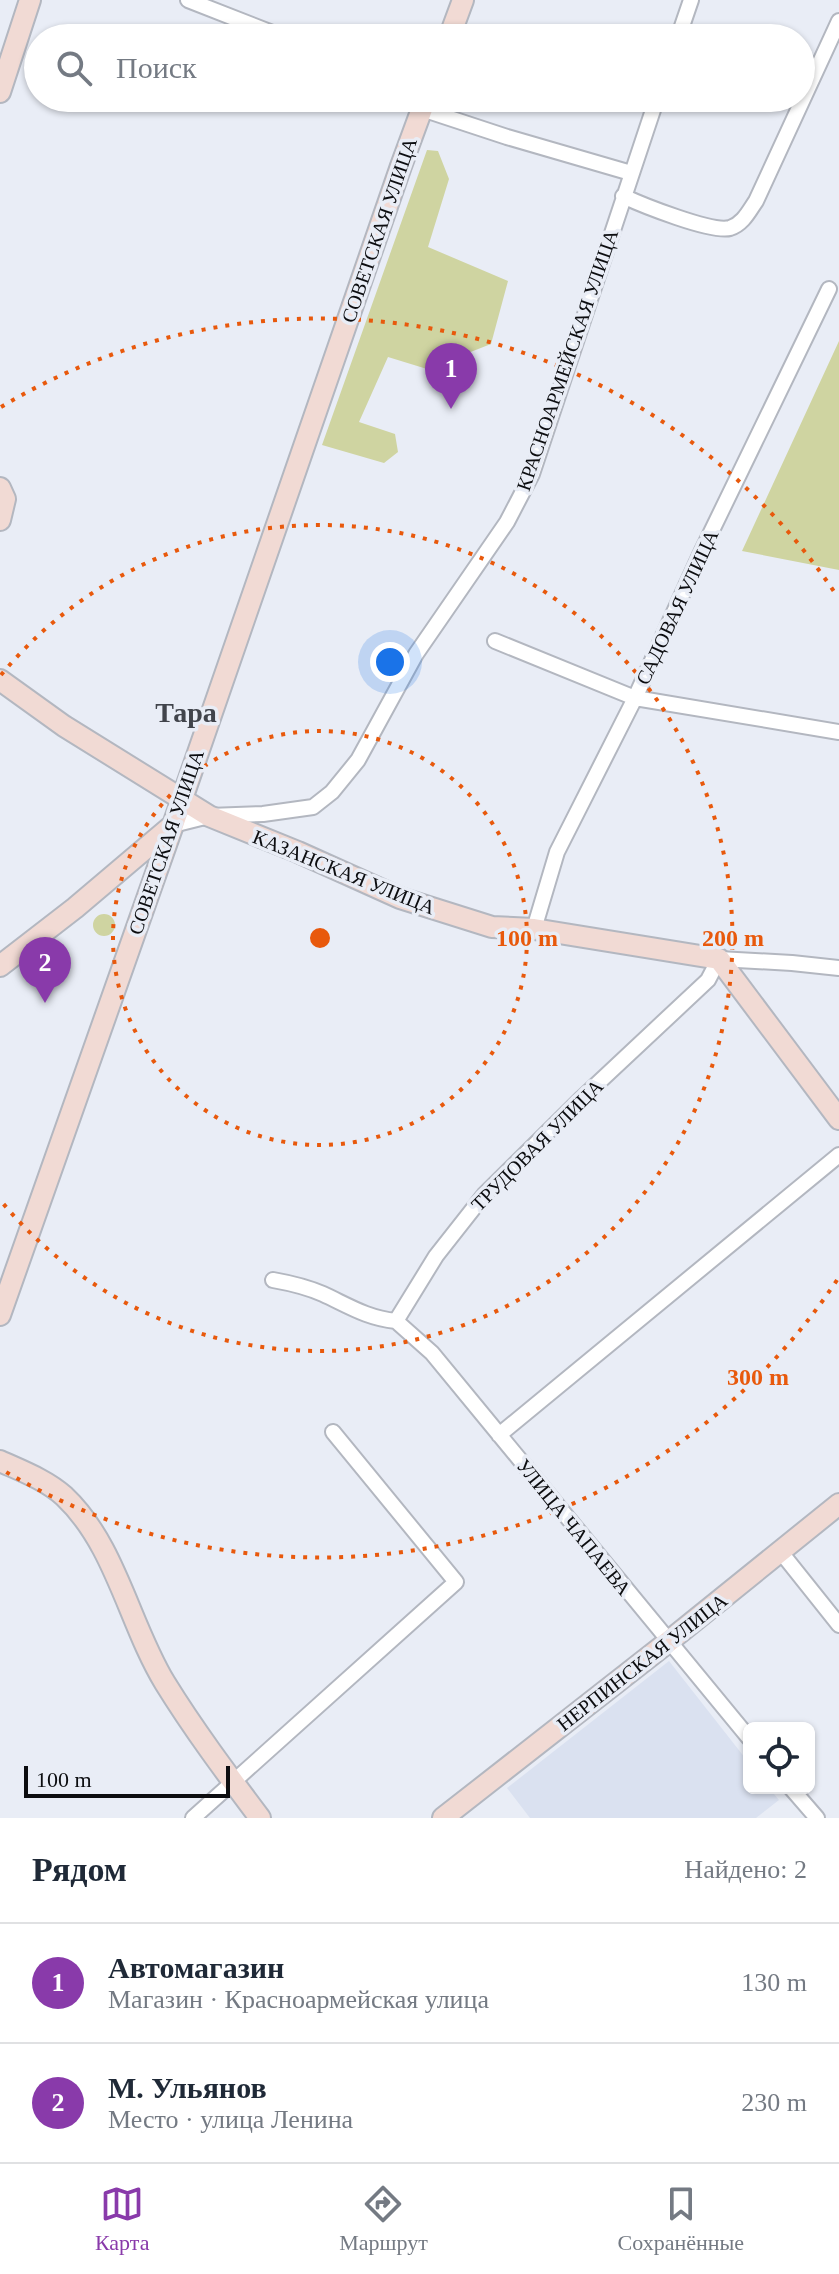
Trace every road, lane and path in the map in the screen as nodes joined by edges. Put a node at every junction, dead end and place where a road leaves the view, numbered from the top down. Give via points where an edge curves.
1 (30, 0) edge
2 (188, 0) edge
3 (463, 0) edge
4 (691, 0) edge
5 (839, 21) edge
6 (249, 24) edge
7 (454, 24) edge
8 (683, 24) edge
9 (815, 73) edge
10 (0, 92) edge
11 (421, 112) edge
12 (444, 112) edge
13 (652, 112) edge
14 (797, 112) edge
15 (631, 173) junction
16 (623, 196) junction
17 (829, 289) dead end
18 (0, 488) edge
19 (0, 520) edge
20 (495, 641) dead end
21 (0, 680) edge
22 (635, 698) junction
23 (839, 732) edge
24 (182, 798) junction
25 (209, 816) junction
26 (173, 825) junction
27 (534, 929) junction
28 (719, 959) junction
29 (0, 966) edge
30 (839, 968) edge
31 (839, 1119) edge
32 (839, 1155) edge
33 (273, 1280) dead end
34 (0, 1315) edge
35 (396, 1321) junction
36 (333, 1432) dead end
37 (499, 1435) junction
38 (0, 1461) edge
39 (839, 1504) edge
40 (780, 1551) junction
41 (839, 1625) edge
42 (668, 1642) junction
43 (743, 1731) edge
44 (234, 1783) junction
45 (796, 1794) edge
46 (193, 1818) edge
47 (260, 1818) edge
48 (443, 1818) edge
49 (817, 1818) edge

1 - 10 main road
2 - 6 street
3 - 7 main road
4 - 8 street
5 - 9 street
11 - 24 main road, СОВЕТСКАЯ УЛИЦА
12 - 15 street via 507,137
13 - 15 street, КРАСНОАРМЕЙСКАЯ УЛИЦА
14 - 16 street via 756,201 742,221 728,229
15 - 16 street, КРАСНОАРМЕЙСКАЯ УЛИЦА
16 - 25 street, КРАСНОАРМЕЙСКАЯ УЛИЦА via 532,474 507,522 416,654 358,760 313,807
17 - 22 street, САДОВАЯ УЛИЦА
18 - 19 main road via 5,499
20 - 22 street
21 - 24 main road, КАЗАНСКАЯ УЛИЦА
22 - 23 street
22 - 27 street, САДОВАЯ УЛИЦА via 557,852
24 - 25 main road, КАЗАНСКАЯ УЛИЦА
24 - 26 main road, СОВЕТСКАЯ УЛИЦА
25 - 26 street, КРАСНОАРМЕЙСКАЯ УЛИЦА
25 - 27 main road, КАЗАНСКАЯ УЛИЦА via 425,907 492,927
26 - 29 main road
26 - 34 main road, СОВЕТСКАЯ УЛИЦА
27 - 28 main road, КАЗАНСКАЯ УЛИЦА
28 - 30 street
28 - 31 main road
28 - 35 street, ТРУДОВАЯ УЛИЦА via 708,980 484,1195 436,1256
32 - 37 street
33 - 35 street via 322,1294 377,1319
35 - 37 street, УЛИЦА ЧАПАЕВА via 432,1353
36 - 44 street via 456,1582
37 - 42 street, УЛИЦА ЧАПАЕВА
38 - 44 main road via 62,1494 84,1517 165,1683
39 - 40 main road, НЕРПИНСКАЯ УЛИЦА
40 - 41 street
40 - 42 main road, НЕРПИНСКАЯ УЛИЦА
42 - 43 street, УЛИЦА ЧАПАЕВА
42 - 48 main road, НЕРПИНСКАЯ УЛИЦА
44 - 46 street
44 - 47 main road
45 - 49 street

